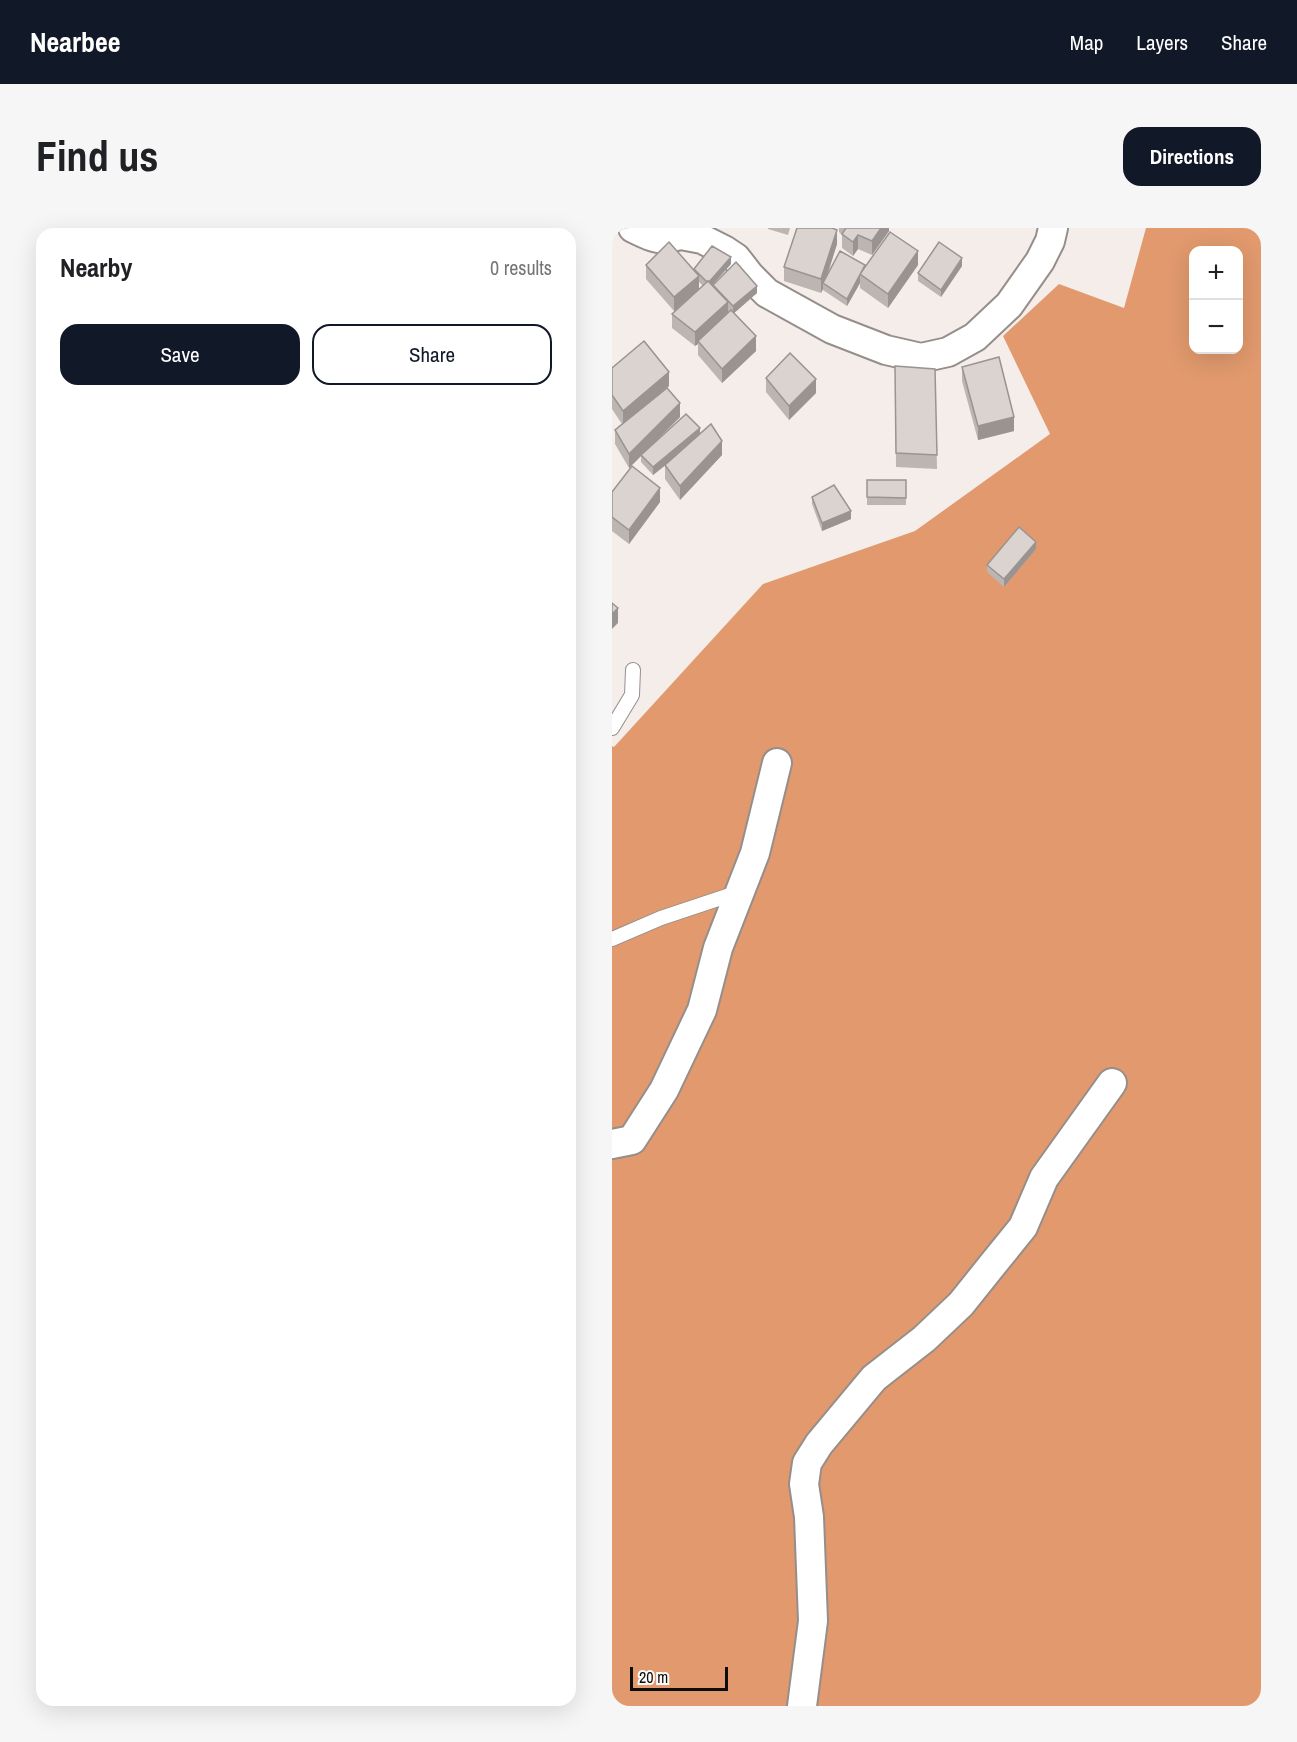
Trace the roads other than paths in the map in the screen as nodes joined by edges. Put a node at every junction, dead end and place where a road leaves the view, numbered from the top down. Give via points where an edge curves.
1 (633, 228) edge
2 (1053, 228) edge
3 (686, 232) edge
4 (633, 670) dead end
5 (612, 728) edge
6 (777, 763) dead end
7 (740, 892) junction
8 (612, 939) edge
9 (1112, 1083) dead end
10 (612, 1144) edge
11 (802, 1706) edge

1 - 3 street via 663,240
2 - 3 street via 1040,261 1009,305 975,337 948,352 921,358 886,350 832,329 767,293 724,250
4 - 5 lane via 632,695
6 - 7 street via 755,853
7 - 8 lane
7 - 10 street via 718,948 702,1010 664,1090 632,1140
9 - 11 street via 1044,1178 1023,1227 962,1304 874,1378 807,1463 804,1484 813,1622

